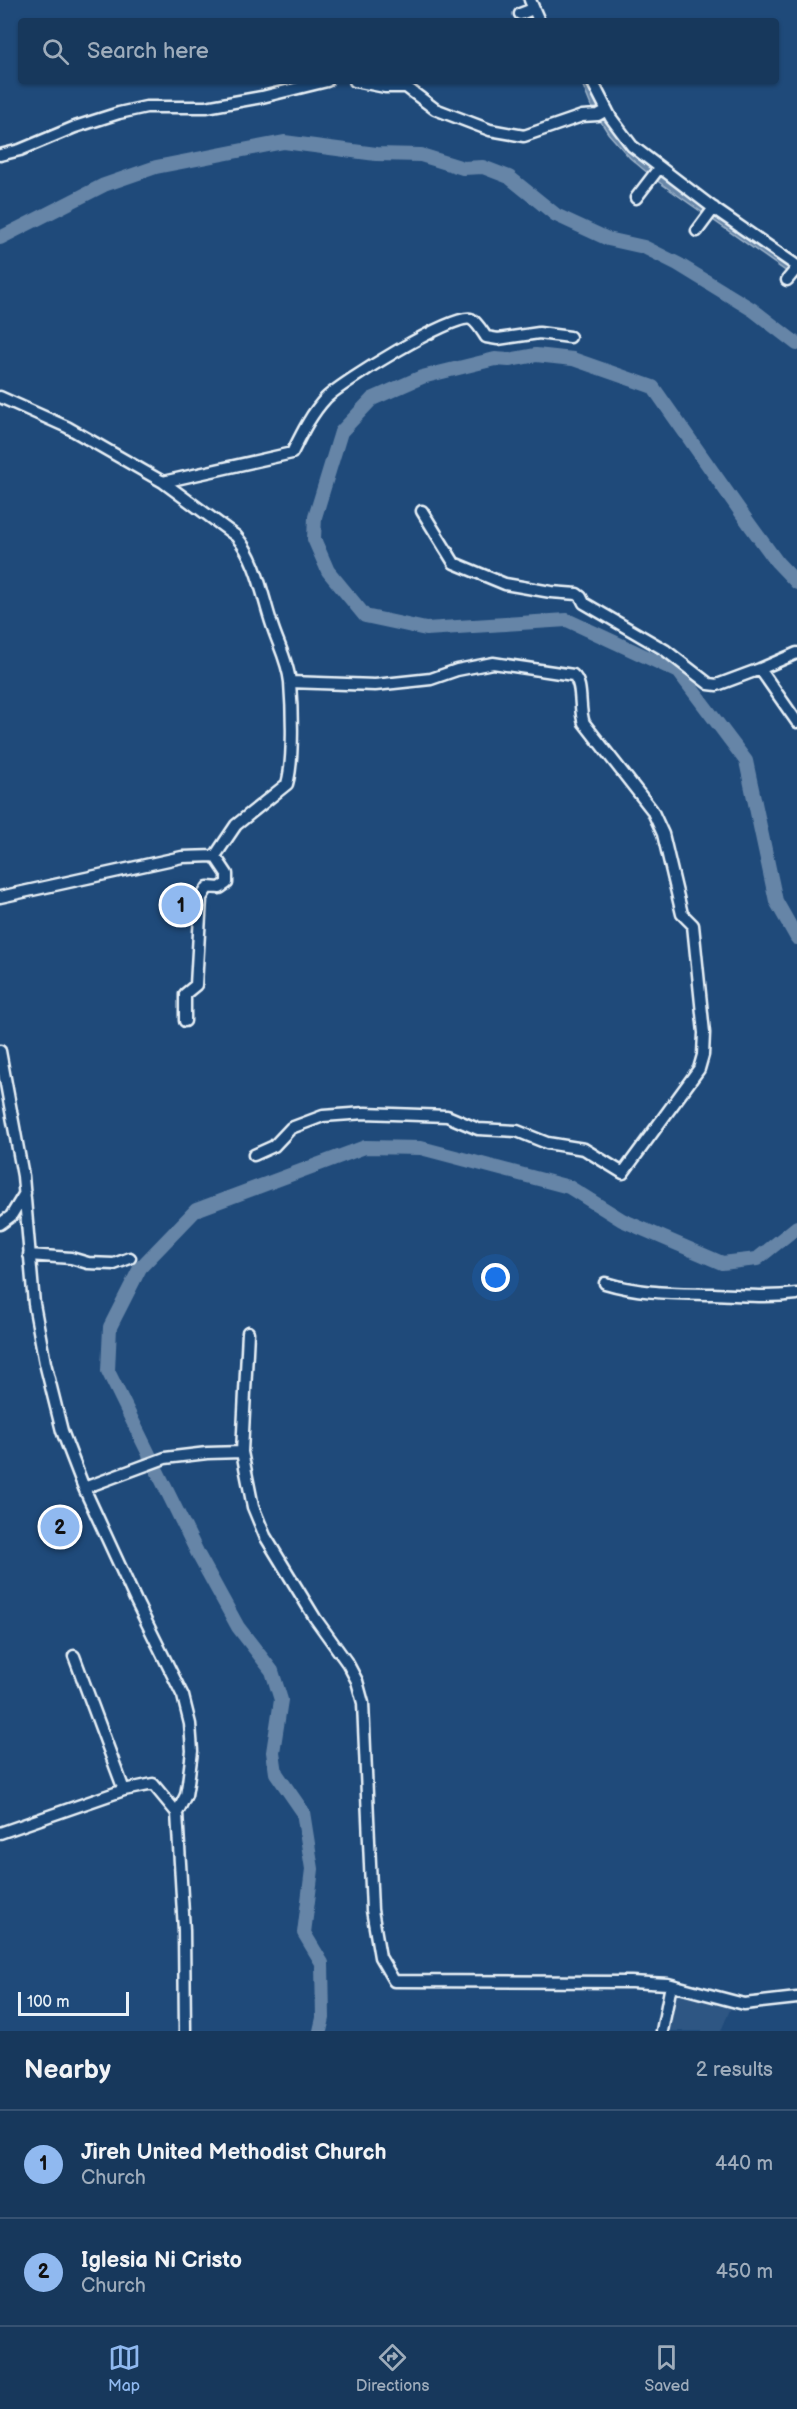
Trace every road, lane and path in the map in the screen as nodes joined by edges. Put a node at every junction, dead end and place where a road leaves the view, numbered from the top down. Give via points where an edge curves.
1 (315, 84) edge
2 (370, 84) edge
3 (593, 84) edge
4 (603, 112) junction
5 (0, 155) edge
6 (656, 172) junction
7 (636, 198) dead end
8 (711, 212) junction
9 (697, 231) dead end
10 (797, 267) edge
11 (787, 280) dead end
12 (570, 337) dead end
13 (0, 398) edge
14 (163, 482) junction
15 (422, 511) dead end
16 (797, 653) edge
17 (760, 669) junction
18 (290, 682) junction
19 (797, 722) edge
20 (215, 856) junction
21 (0, 897) edge
22 (185, 1021) dead end
23 (0, 1052) edge
24 (254, 1155) dead end
25 (25, 1192) junction
26 (0, 1224) edge
27 (29, 1255) junction
28 (130, 1258) dead end
29 (604, 1283) dead end
30 (797, 1294) edge
31 (248, 1332) dead end
32 (242, 1452) junction
33 (84, 1488) junction
34 (74, 1656) dead end
35 (123, 1790) junction
36 (177, 1813) junction
37 (0, 1833) edge
38 (671, 1985) junction
39 (797, 1998) edge
40 (185, 2031) edge
41 (663, 2031) edge

1 - 5 street via 206,107 146,107 119,113
2 - 4 street via 406,87 435,109 490,130 524,136
3 - 4 street
4 - 6 street via 626,145
6 - 7 street
6 - 8 street
8 - 9 street
8 - 10 street
10 - 11 street
12 - 14 street via 539,333 498,339 486,336 467,318 394,352 341,384 313,412 291,453
13 - 14 street via 67,427
14 - 18 street via 244,546
15 - 17 street via 454,563 505,584 576,594 584,603 665,650 710,684
16 - 17 street
17 - 19 street
18 - 20 street via 287,784 236,825
18 - 24 street via 375,686 431,679 493,663 577,677 584,723 652,810 663,834 682,914 693,925 703,1055 699,1069 623,1173 584,1149 547,1143 517,1131 478,1129 447,1116 323,1116 291,1128 274,1146
20 - 21 street via 182,857
20 - 22 street via 228,879 225,886 208,887 203,892 196,985 185,994
23 - 25 street
25 - 26 street
25 - 27 street
27 - 28 street via 114,1264
27 - 33 street via 45,1362 62,1431
29 - 30 street via 660,1294 769,1298
31 - 32 street
32 - 33 street via 165,1458
32 - 38 street via 253,1507 265,1536 360,1689 372,1910 380,1957 394,1981
33 - 36 street via 183,1696 192,1751 186,1795
34 - 35 street
35 - 36 street via 153,1784
35 - 37 street
36 - 40 street
38 - 39 street via 744,2004
38 - 41 street

